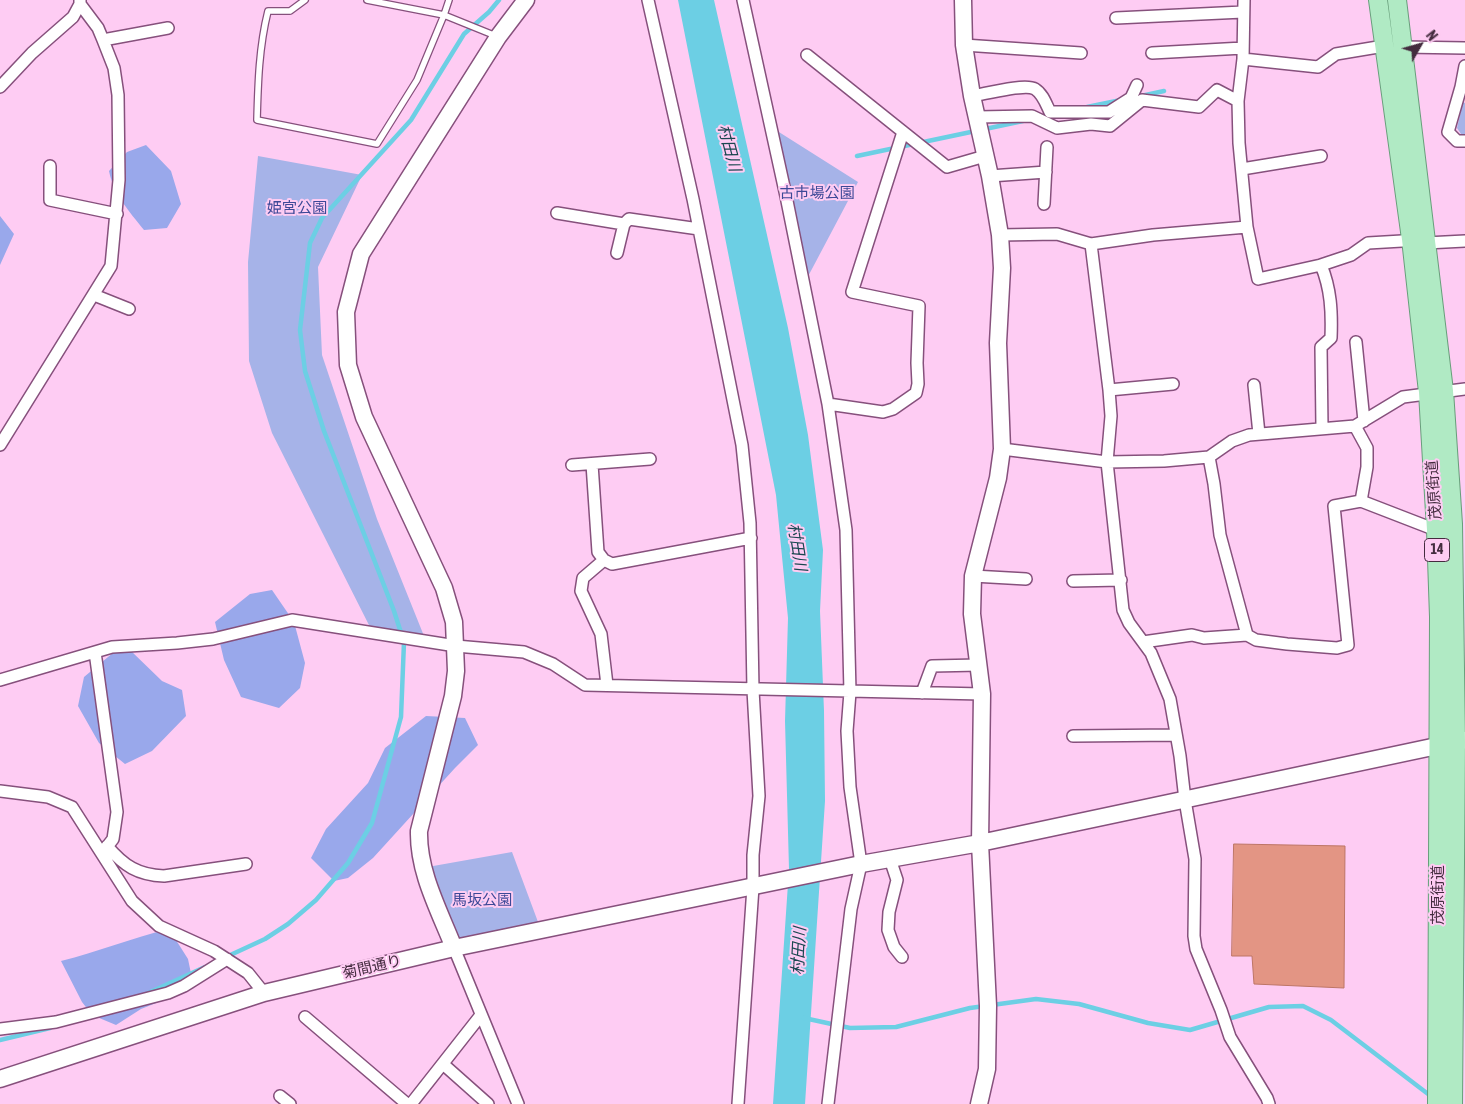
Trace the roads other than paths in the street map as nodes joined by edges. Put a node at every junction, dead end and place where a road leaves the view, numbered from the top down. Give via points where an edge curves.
1 (304, 0) edge
2 (367, 0) edge
3 (448, 0) edge
4 (526, 0) edge
5 (648, 0) edge
6 (743, 0) edge
7 (963, 0) edge
8 (1378, 0) edge
9 (1397, 0) edge
10 (80, 2) edge
11 (1243, 6) edge
12 (444, 15) junction
13 (1116, 18) dead end
14 (168, 28) dead end
15 (498, 37) junction
16 (103, 40) junction
17 (964, 45) junction
18 (1384, 46) junction
19 (1402, 47) junction
20 (1465, 48) edge
21 (1081, 53) dead end
22 (1152, 53) dead end
23 (807, 54) dead end
24 (1243, 54) junction
25 (1465, 66) edge
26 (1137, 85) dead end
27 (0, 87) edge
28 (972, 96) junction
29 (1238, 101) junction
30 (977, 117) junction
31 (904, 132) junction
32 (1465, 141) edge
33 (1047, 147) dead end
34 (985, 156) junction
35 (1321, 156) dead end
36 (50, 166) dead end
37 (1242, 169) junction
38 (1046, 172) junction
39 (990, 176) junction
40 (1044, 204) dead end
41 (556, 213) dead end
42 (117, 214) junction
43 (624, 224) junction
44 (1247, 227) junction
45 (699, 229) junction
46 (1000, 235) junction
47 (1465, 240) edge
48 (1418, 241) junction
49 (1091, 244) junction
50 (616, 253) dead end
51 (1321, 265) junction
52 (94, 294) junction
53 (129, 309) dead end
54 (1356, 342) dead end
55 (1173, 384) dead end
56 (1254, 385) dead end
57 (1465, 388) edge
58 (1109, 390) junction
59 (1436, 392) junction
60 (828, 404) junction
61 (1360, 423) junction
62 (1322, 428) junction
63 (1259, 434) junction
64 (0, 445) edge
65 (1002, 448) junction
66 (1209, 457) junction
67 (650, 459) dead end
68 (1107, 462) junction
69 (592, 464) junction
70 (572, 465) dead end
71 (1361, 501) junction
72 (1459, 524) edge
73 (1436, 530) junction
74 (750, 538) junction
75 (604, 560) junction
76 (973, 576) junction
77 (1026, 579) dead end
78 (1121, 580) junction
79 (1073, 581) dead end
80 (1247, 635) junction
81 (1143, 642) junction
82 (456, 646) junction
83 (94, 652) junction
84 (980, 665) junction
85 (0, 680) edge
86 (607, 685) junction
87 (754, 690) junction
88 (850, 692) junction
89 (922, 693) junction
90 (982, 694) junction
91 (1176, 735) junction
92 (1073, 736) dead end
93 (1460, 741) edge
94 (1438, 745) junction
95 (0, 791) edge
96 (1185, 800) junction
97 (980, 843) junction
98 (105, 849) junction
99 (890, 858) junction
100 (246, 864) dead end
101 (861, 864) junction
102 (753, 887) junction
103 (454, 948) junction
104 (902, 957) dead end
105 (226, 959) junction
106 (264, 993) junction
107 (481, 1015) junction
108 (305, 1017) dead end
109 (0, 1029) edge
110 (443, 1064) junction
111 (0, 1079) edge
112 (280, 1096) dead end
113 (290, 1104) edge
114 (409, 1104) edge
115 (488, 1104) edge
116 (518, 1104) edge
117 (738, 1104) edge
118 (828, 1104) edge
119 (980, 1104) edge
120 (1269, 1104) edge
121 (1437, 1104) edge
122 (1453, 1104) edge

1 - 12 lane via 290,11 268,11 261,48 257,120 377,144 417,80
2 - 12 lane
3 - 12 lane
4 - 15 street
5 - 45 street
6 - 60 street
7 - 17 street
8 - 18 main road, 茂原街道 / 14
9 - 19 main road, 茂原街道 / 14
10 - 16 street
10 - 27 street via 73,18 32,53
11 - 13 street
11 - 24 street
12 - 15 lane
14 - 16 street
15 - 82 street via 361,254 346,312 348,365 358,399 444,588 454,622
16 - 42 street via 114,68 118,95
17 - 21 street
17 - 28 street
18 - 24 street via 1336,54 1318,67
18 - 48 main road, 茂原街道 / 14
19 - 20 street
19 - 48 main road, 茂原街道 / 14
22 - 24 street
23 - 31 street
24 - 29 street
25 - 32 street via 1448,132 1457,141
26 - 28 street via 1131,98 1109,112 1050,112 1042,95 1034,88
28 - 30 street
29 - 30 street via 1217,90 1200,107 1142,100 1110,126 1091,124 1057,128 1032,116
29 - 37 street
30 - 34 street
31 - 34 street via 947,167
31 - 60 street via 852,292 918,306 916,393 883,412
33 - 38 street
34 - 39 street
35 - 37 street
36 - 42 street via 50,200
37 - 44 street
38 - 39 street
38 - 40 street
39 - 46 street
41 - 43 street
42 - 52 street via 111,266
43 - 45 street via 629,219
43 - 50 street
44 - 49 street
44 - 51 street via 1258,280
45 - 74 street via 742,445
46 - 49 street via 1057,234
46 - 65 street via 1002,268 998,343
47 - 48 street
48 - 51 street via 1368,244 1351,255
48 - 59 main road, 茂原街道 / 14
49 - 58 street
51 - 62 street via 1332,309 1331,338 1321,347
52 - 53 street
52 - 64 street
54 - 61 street
55 - 58 street
56 - 63 street
57 - 59 street
58 - 68 street via 1111,416
59 - 61 street via 1403,397
59 - 72 main road, 茂原街道 / 14
59 - 73 main road, 茂原街道 / 14
60 - 88 street via 846,530
61 - 62 street
61 - 71 street via 1367,448
62 - 63 street
63 - 66 street via 1232,441
65 - 68 street
65 - 76 street via 998,478
66 - 68 street
66 - 80 street via 1220,535
67 - 69 street
68 - 78 street
69 - 70 street
69 - 75 street via 598,552
71 - 73 street
71 - 80 street via 1334,506 1348,645 1337,648 1286,644 1256,640
72 - 93 main road, 茂原街道 / 14
73 - 94 main road, 茂原街道 / 14
74 - 75 street via 612,564
74 - 87 street
75 - 86 street via 583,578 580,591 601,634
76 - 77 street
76 - 84 street via 972,614
78 - 79 street
78 - 81 street via 1123,610
80 - 81 street via 1204,638 1192,635
81 - 91 street via 1151,653 1170,699
82 - 83 street via 292,620 213,639 112,647
82 - 86 street via 524,652 553,664 585,685
82 - 103 street via 453,696 419,831 418,849 422,868
83 - 85 street
83 - 98 street via 117,812 112,839
84 - 89 street via 932,666
84 - 90 street
86 - 87 street
87 - 88 street
87 - 102 street via 759,796
88 - 89 street
88 - 101 street via 847,731 850,787
89 - 90 street
90 - 97 street
91 - 92 street
91 - 96 street
93 - 94 street, 菊間通り
93 - 122 main road, 茂原街道 / 14
94 - 96 street, 菊間通り
94 - 121 main road, 茂原街道 / 14
95 - 98 street via 48,797 72,807
96 - 97 street, 菊間通り
96 - 120 street via 1195,859 1196,950 1230,1038
97 - 99 street, 菊間通り
97 - 119 street via 989,1042
98 - 100 street via 131,868 152,876
98 - 105 street via 132,901 159,926
99 - 101 street, 菊間通り
99 - 104 street via 897,880 888,930
101 - 102 street, 菊間通り
101 - 118 street via 851,908
102 - 103 street, 菊間通り
102 - 117 street
103 - 106 street, 菊間通り
103 - 107 street
105 - 106 street via 248,974
105 - 109 street via 168,993 56,1022
106 - 111 street, 菊間通り
107 - 110 street
107 - 116 street
108 - 114 street
110 - 114 street
110 - 115 street
112 - 113 street

